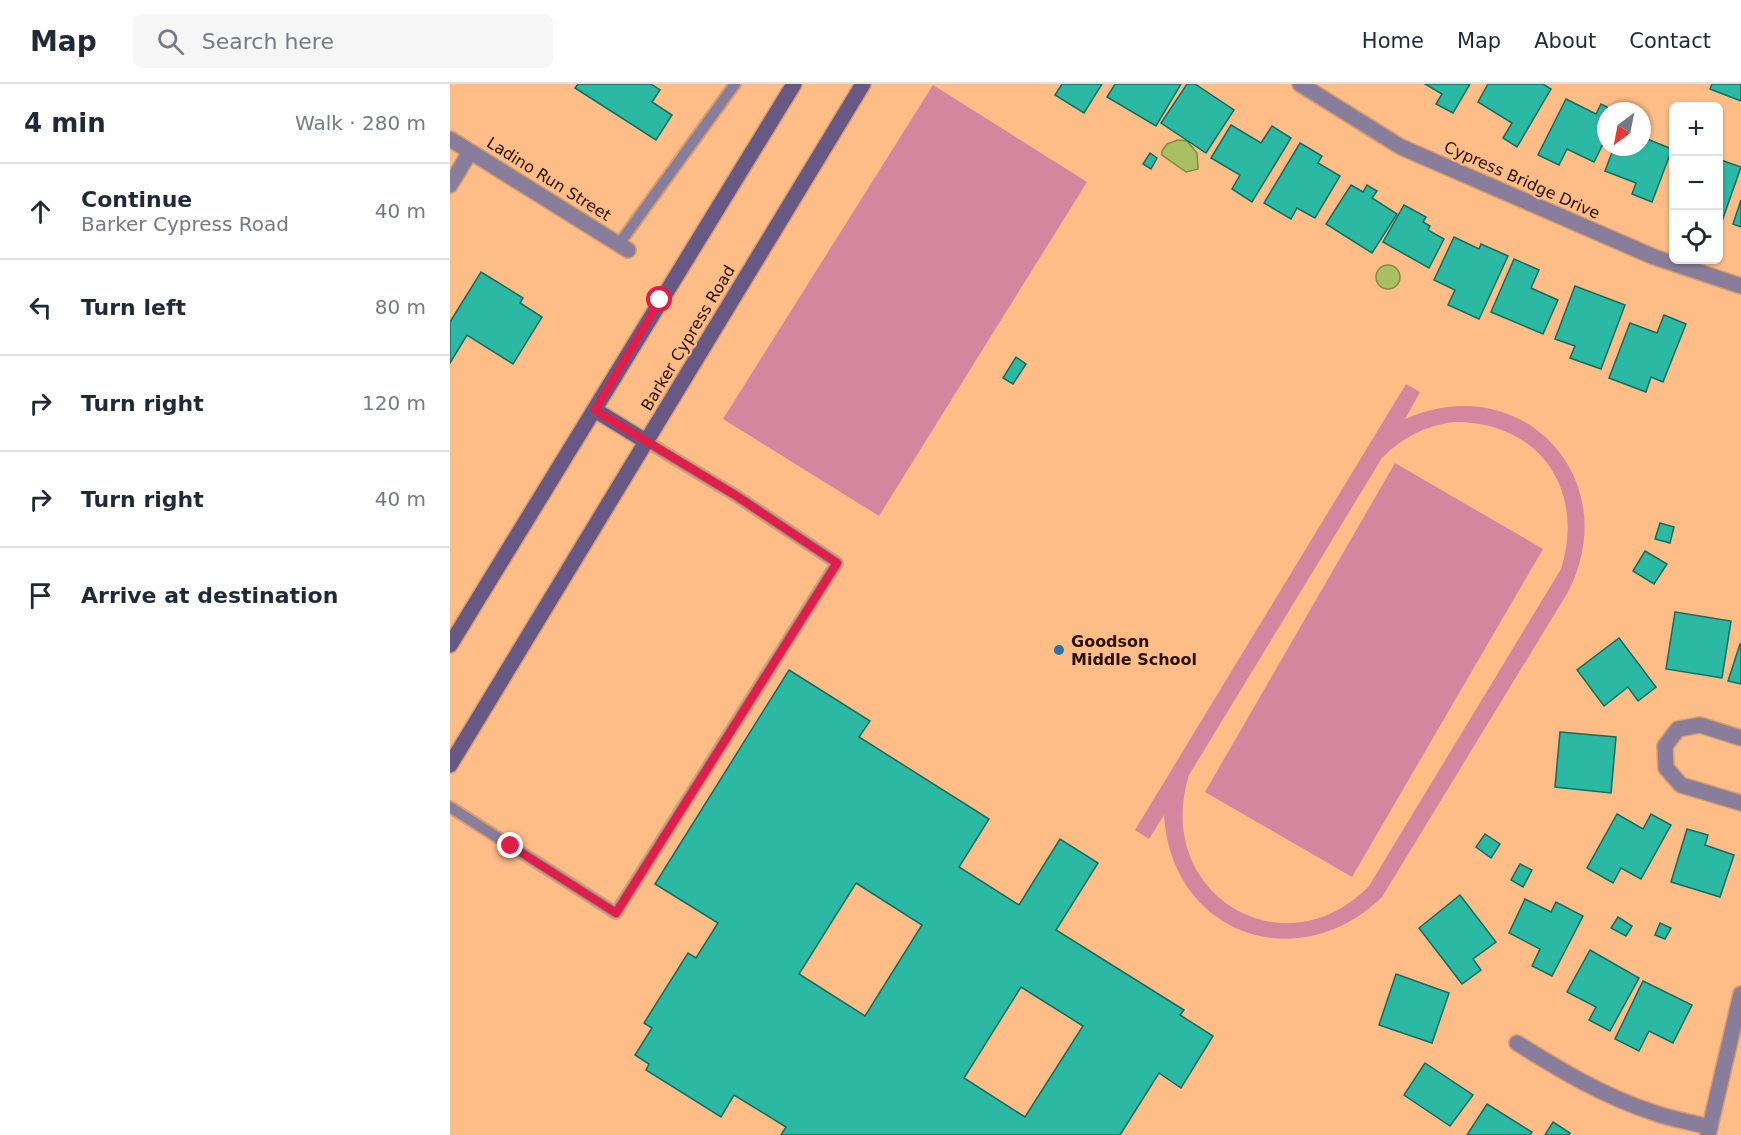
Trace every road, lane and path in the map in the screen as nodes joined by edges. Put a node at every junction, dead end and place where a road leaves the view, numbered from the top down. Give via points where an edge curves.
1 (735, 84) edge
2 (794, 84) edge
3 (863, 84) edge
4 (1300, 84) edge
5 (450, 139) edge
6 (470, 152) junction
7 (450, 185) edge
8 (624, 247) joint
9 (1741, 286) edge
10 (595, 410) junction
11 (646, 442) junction
12 (450, 645) edge
13 (1741, 738) edge
14 (450, 765) edge
15 (1741, 803) edge
16 (450, 807) edge
17 (1741, 994) edge
18 (1516, 1043) dead end
19 (1709, 1131) edge

1 - 8 lane
2 - 10 main road
3 - 11 main road, Barker Cypress Road
4 - 9 street, Cypress Bridge Drive via 1401,147 1654,257
5 - 6 street, Ladino Run Street
6 - 7 street
6 - 8 street, Ladino Run Street
10 - 11 main road
10 - 12 main road
11 - 14 main road, Barker Cypress Road
11 - 16 lane via 837,563 616,913
13 - 15 street via 1700,725 1678,729 1665,746 1666,768 1682,784
17 - 19 street
18 - 19 street via 1611,1096

